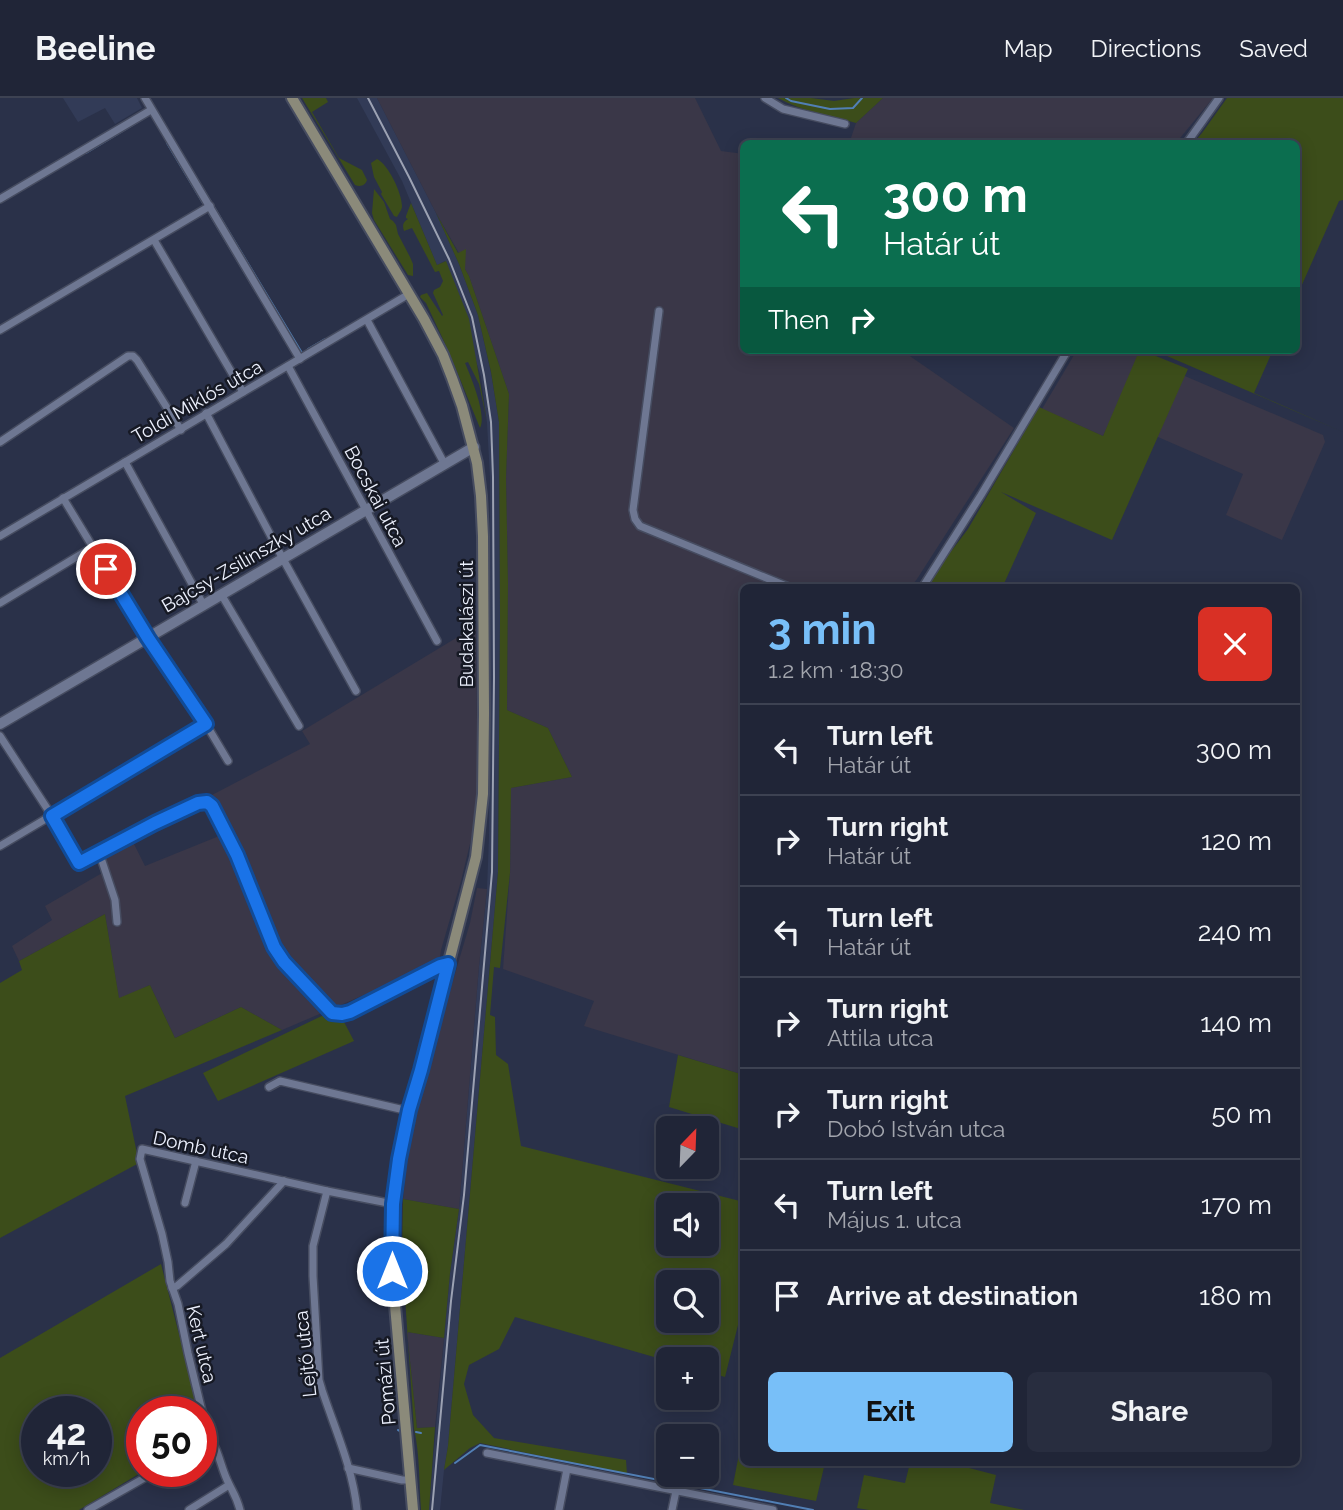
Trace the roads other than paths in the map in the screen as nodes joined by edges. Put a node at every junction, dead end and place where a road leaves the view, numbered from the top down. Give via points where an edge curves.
1 (145, 98) edge
2 (292, 98) edge
3 (765, 98) edge
4 (1219, 98) edge
5 (151, 110) junction
6 (845, 124) dead end
7 (1189, 140) edge
8 (0, 199) edge
9 (209, 206) junction
10 (154, 240) junction
11 (409, 295) junction
12 (659, 311) dead end
13 (367, 320) junction
14 (0, 330) edge
15 (1067, 354) edge
16 (300, 359) junction
17 (288, 366) junction
18 (243, 392) junction
19 (206, 413) junction
20 (181, 430) junction
21 (0, 442) edge
22 (474, 447) junction
23 (125, 462) junction
24 (444, 463) junction
25 (63, 498) junction
26 (365, 510) junction
27 (0, 536) edge
28 (93, 547) junction
29 (283, 559) junction
30 (781, 584) edge
31 (925, 584) edge
32 (221, 594) junction
33 (0, 603) edge
34 (203, 604) junction
35 (148, 638) junction
36 (437, 641) dead end
37 (356, 691) dead end
38 (0, 724) edge
39 (206, 724) junction
40 (299, 726) dead end
41 (0, 736) edge
42 (228, 761) dead end
43 (52, 816) junction
44 (0, 846) edge
45 (99, 852) junction
46 (117, 922) dead end
47 (448, 964) junction
48 (269, 1087) dead end
49 (409, 1110) junction
50 (195, 1161) junction
51 (284, 1181) junction
52 (327, 1191) junction
53 (186, 1203) dead end
54 (393, 1204) junction
55 (172, 1288) junction
56 (198, 1396) edge
57 (217, 1449) edge
58 (486, 1453) dead end
59 (348, 1468) junction
60 (567, 1469) junction
61 (411, 1480) junction
62 (229, 1485) junction
63 (129, 1487) edge
64 (676, 1491) junction
65 (88, 1510) edge
66 (189, 1510) edge
67 (240, 1510) edge
68 (357, 1510) edge
69 (413, 1510) edge
70 (559, 1510) edge
71 (672, 1510) edge
72 (773, 1510) edge

1 - 5 street
2 - 11 main road, Budakalászi út
3 - 6 street via 783,109
4 - 7 street
5 - 8 street
5 - 9 street
9 - 10 street
9 - 16 street
10 - 14 street
10 - 18 street
11 - 13 street, Toldi Miklós utca
11 - 22 main road, Budakalászi út via 448,367
12 - 30 street via 635,519 640,526
13 - 16 street, Toldi Miklós utca
13 - 24 street
15 - 31 street
16 - 17 street, Toldi Miklós utca
17 - 18 street, Toldi Miklós utca
17 - 26 street, Bocskai utca
18 - 19 street, Toldi Miklós utca
19 - 20 street, Toldi Miklós utca
19 - 29 street
20 - 21 street via 137,360 128,356
20 - 23 street, Toldi Miklós utca
22 - 24 street, Bajcsy-Zsilinszky utca
22 - 47 main road, Budakalászi út via 483,536 483,794 476,858
23 - 25 street, Toldi Miklós utca
23 - 34 street
24 - 26 street, Bajcsy-Zsilinszky utca
25 - 27 street, Toldi Miklós utca
25 - 28 street
26 - 29 street, Bajcsy-Zsilinszky utca
26 - 36 street, Bocskai utca
28 - 33 street
28 - 35 street
29 - 32 street, Bajcsy-Zsilinszky utca
29 - 37 street
32 - 34 street, Bajcsy-Zsilinszky utca
32 - 40 street
34 - 35 street, Bajcsy-Zsilinszky utca
35 - 38 street, Bajcsy-Zsilinszky utca
35 - 39 street
39 - 42 street
39 - 43 street
41 - 43 street
43 - 44 street
43 - 45 street via 79,863
45 - 46 street via 115,900
45 - 47 street via 207,802 237,855 274,947 332,1013 350,1012
47 - 49 main road, Pomázi út
48 - 49 street via 280,1081
49 - 54 main road, Pomázi út
50 - 51 street, Domb utca
50 - 53 street
50 - 55 street, Domb utca via 142,1149 140,1158
51 - 52 street, Domb utca
51 - 55 street, Kert utca via 226,1244
52 - 54 street, Domb utca
52 - 59 street, Lejtő utca via 312,1264 319,1374
54 - 61 main road, Pomázi út via 392,1271
55 - 56 street, Kert utca
57 - 62 street, Kert utca
58 - 60 street
59 - 61 street
59 - 68 street, Lejtő utca
60 - 64 street
60 - 70 street
61 - 69 main road, Pomázi út
62 - 66 street
62 - 67 street, Kert utca
63 - 65 street
64 - 71 street
64 - 72 street

